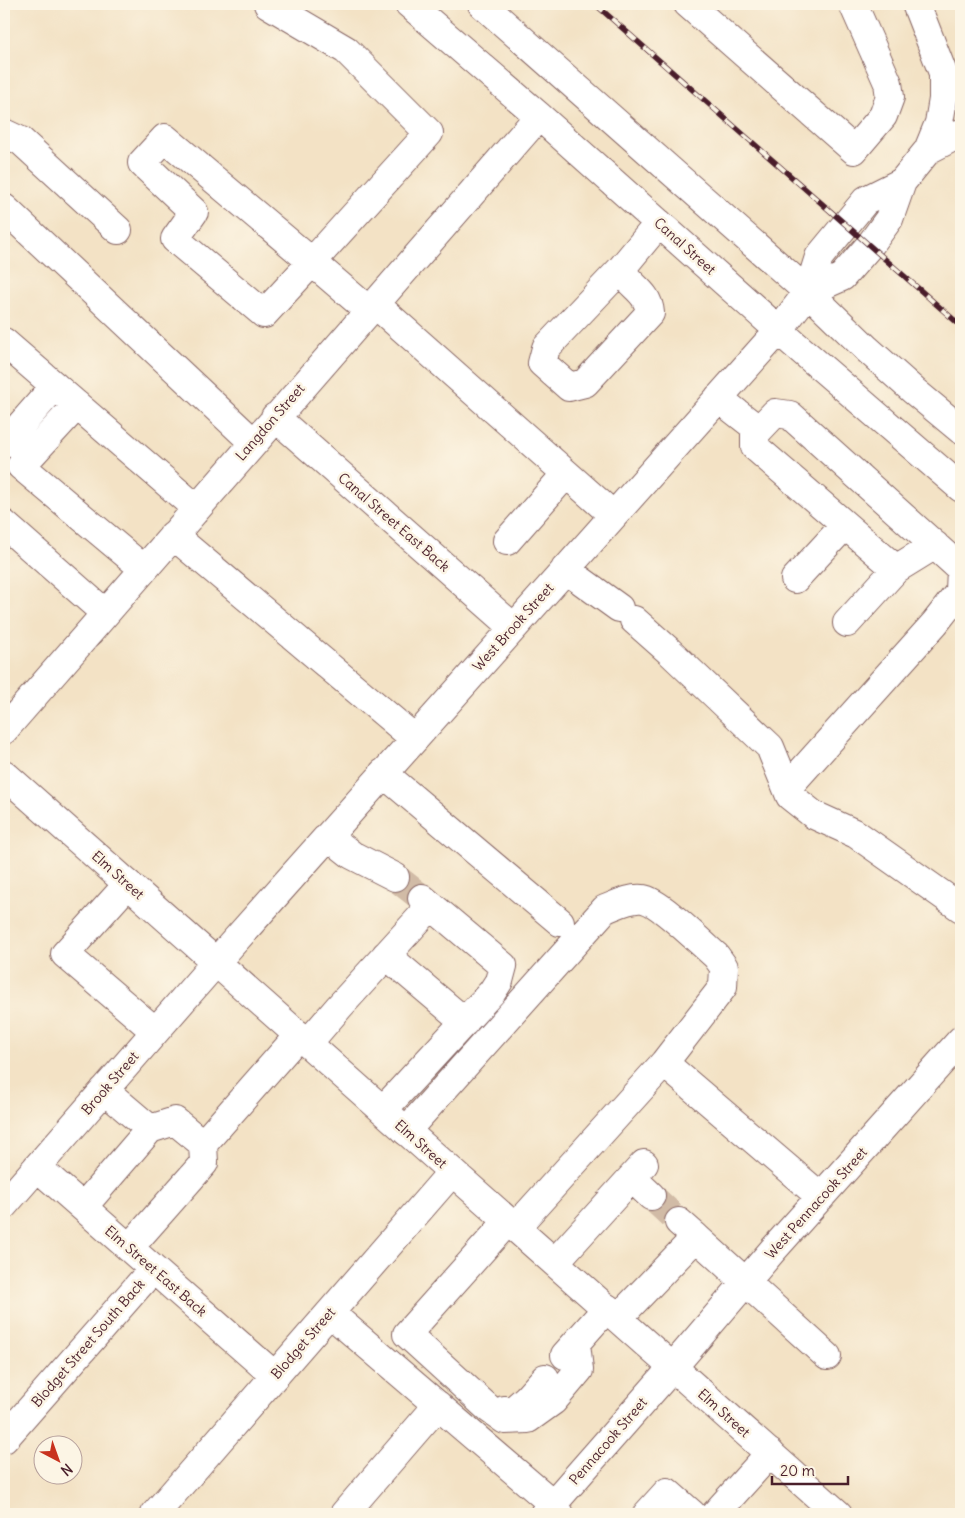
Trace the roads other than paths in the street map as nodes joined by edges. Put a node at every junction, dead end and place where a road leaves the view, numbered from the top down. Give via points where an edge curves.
1 (268, 4) edge
2 (409, 4) edge
3 (482, 4) edge
4 (688, 4) edge
5 (853, 4) edge
6 (916, 4) edge
7 (952, 75) edge
8 (539, 116) junction
9 (961, 133) edge
10 (4, 134) edge
11 (928, 150) junction
12 (4, 208) edge
13 (659, 223) junction
14 (118, 230) dead end
15 (312, 262) junction
16 (621, 269) dead end
17 (808, 292) junction
18 (371, 307) junction
19 (779, 330) junction
20 (4, 342) edge
21 (55, 386) junction
22 (718, 398) junction
23 (77, 405) junction
24 (275, 417) junction
25 (759, 430) junction
26 (961, 430) edge
27 (253, 442) junction
28 (4, 444) edge
29 (566, 474) junction
30 (961, 488) edge
31 (196, 508) junction
32 (613, 515) junction
33 (4, 524) edge
34 (845, 525) junction
35 (173, 535) junction
36 (506, 541) dead end
37 (934, 545) junction
38 (144, 569) junction
39 (565, 569) junction
40 (896, 569) junction
41 (795, 579) dead end
42 (105, 613) junction
43 (847, 623) dead end
44 (513, 626) junction
45 (4, 730) edge
46 (414, 738) junction
47 (383, 773) junction
48 (4, 774) edge
49 (786, 788) junction
50 (328, 836) junction
51 (395, 877) tunnel mouth
52 (128, 884) junction
53 (960, 905) edge
54 (560, 922) dead end
55 (386, 956) junction
56 (216, 962) junction
57 (465, 1022) junction
58 (155, 1031) junction
59 (303, 1040) junction
60 (961, 1040) edge
61 (664, 1063) junction
62 (104, 1090) junction
63 (383, 1110) junction
64 (150, 1129) junction
65 (406, 1131) junction
66 (203, 1144) junction
67 (37, 1167) junction
68 (452, 1172) junction
69 (642, 1179) dead end
70 (821, 1197) junction
71 (4, 1205) edge
72 (83, 1207) junction
73 (511, 1224) junction
74 (129, 1248) junction
75 (555, 1262) junction
76 (153, 1269) junction
77 (745, 1281) junction
78 (330, 1313) junction
79 (612, 1313) junction
80 (827, 1356) dead end
81 (673, 1367) junction
82 (275, 1376) junction
83 (546, 1378) dead end
84 (438, 1405) junction
85 (488, 1408) junction
86 (4, 1439) edge
87 (770, 1454) junction
88 (552, 1511) edge
89 (155, 1514) edge
90 (344, 1514) edge
91 (647, 1514) edge
92 (692, 1514) edge
93 (715, 1514) edge
94 (838, 1514) edge

1 - 15 street via 346,50 429,133
2 - 8 street, Canal Street
3 - 17 street
4 - 5 street via 854,150 883,116 890,97 888,83
6 - 7 street
7 - 11 street
8 - 13 street, Canal Street
8 - 18 street, Langdon Street
9 - 11 street
10 - 14 street via 21,140
11 - 17 street, West Brook Street via 902,182 866,200 819,257
12 - 27 street
13 - 16 street
13 - 19 street, Canal Street
15 - 15 street via 264,314 175,239 194,212 142,163 166,138
15 - 18 street
17 - 19 street, West Brook Street
17 - 26 street via 867,350
18 - 24 street, Langdon Street
18 - 29 street
19 - 22 street, West Brook Street
19 - 30 street, Canal Street
20 - 21 street
21 - 23 street
21 - 28 street
22 - 25 street
22 - 32 street, West Brook Street
23 - 31 street
23 - 38 street via 22,466
24 - 27 street, Langdon Street
24 - 44 street, Canal Street East Back
25 - 34 street via 755,434 755,447
25 - 37 street via 775,413 790,414
27 - 31 street, Langdon Street
29 - 32 street
29 - 36 street
31 - 35 street, Langdon Street
32 - 39 street, West Brook Street
33 - 42 street
34 - 40 street
34 - 41 street
35 - 38 street, Langdon Street
35 - 46 street
37 - 40 street
37 - 49 street via 961,569 960,591
38 - 42 street, Langdon Street
39 - 44 street, West Brook Street
39 - 49 street via 670,651 770,746
40 - 43 street
42 - 45 street, Langdon Street
44 - 46 street, West Brook Street
46 - 47 street, West Brook Street
47 - 50 street, West Brook Street
47 - 54 street
48 - 52 street, Elm Street
49 - 53 street via 790,796 814,815 856,834
50 - 51 street via 352,855
50 - 56 street, West Brook Street
52 - 56 street, Elm Street
52 - 58 street via 65,954
55 - 57 street
55 - 57 street via 427,902 503,966 492,992
55 - 59 street
56 - 58 street, Brook Street
56 - 59 street, Elm Street
57 - 63 street
58 - 62 street, Brook Street
59 - 63 street, Elm Street
59 - 66 street
60 - 70 street, West Pennacook Street
61 - 65 street via 723,987 724,967 716,956 656,904 642,899 623,902 605,909
61 - 70 street
61 - 73 street
62 - 64 street
62 - 67 street, Brook Street
63 - 65 street, Elm Street
64 - 66 street via 175,1121
64 - 72 street
65 - 68 street, Elm Street
66 - 74 street via 204,1163
67 - 71 street, Brook Street
67 - 72 street, Elm Street East Back
68 - 73 street, Elm Street
68 - 78 street, Blodget Street
69 - 75 street
70 - 77 street, West Pennacook Street
72 - 74 street, Elm Street East Back
73 - 75 street, Elm Street
73 - 85 street via 406,1334
74 - 76 street, Elm Street East Back
75 - 79 street, Elm Street
76 - 82 street, Elm Street East Back
76 - 86 street, Blodget Street South Back
77 - 79 street via 687,1229
77 - 80 street
77 - 81 street, West Pennacook Street
78 - 82 street, Blodget Street
78 - 84 street
79 - 81 street, Elm Street
79 - 85 street via 570,1349 579,1370 553,1401 528,1419 505,1420
81 - 87 street, Elm Street
81 - 88 street, Pennacook Street
82 - 89 street, Blodget Street
83 - 85 street via 512,1411
84 - 88 street
84 - 90 street
87 - 93 street
87 - 94 street, Elm Street
91 - 92 street via 667,1492

